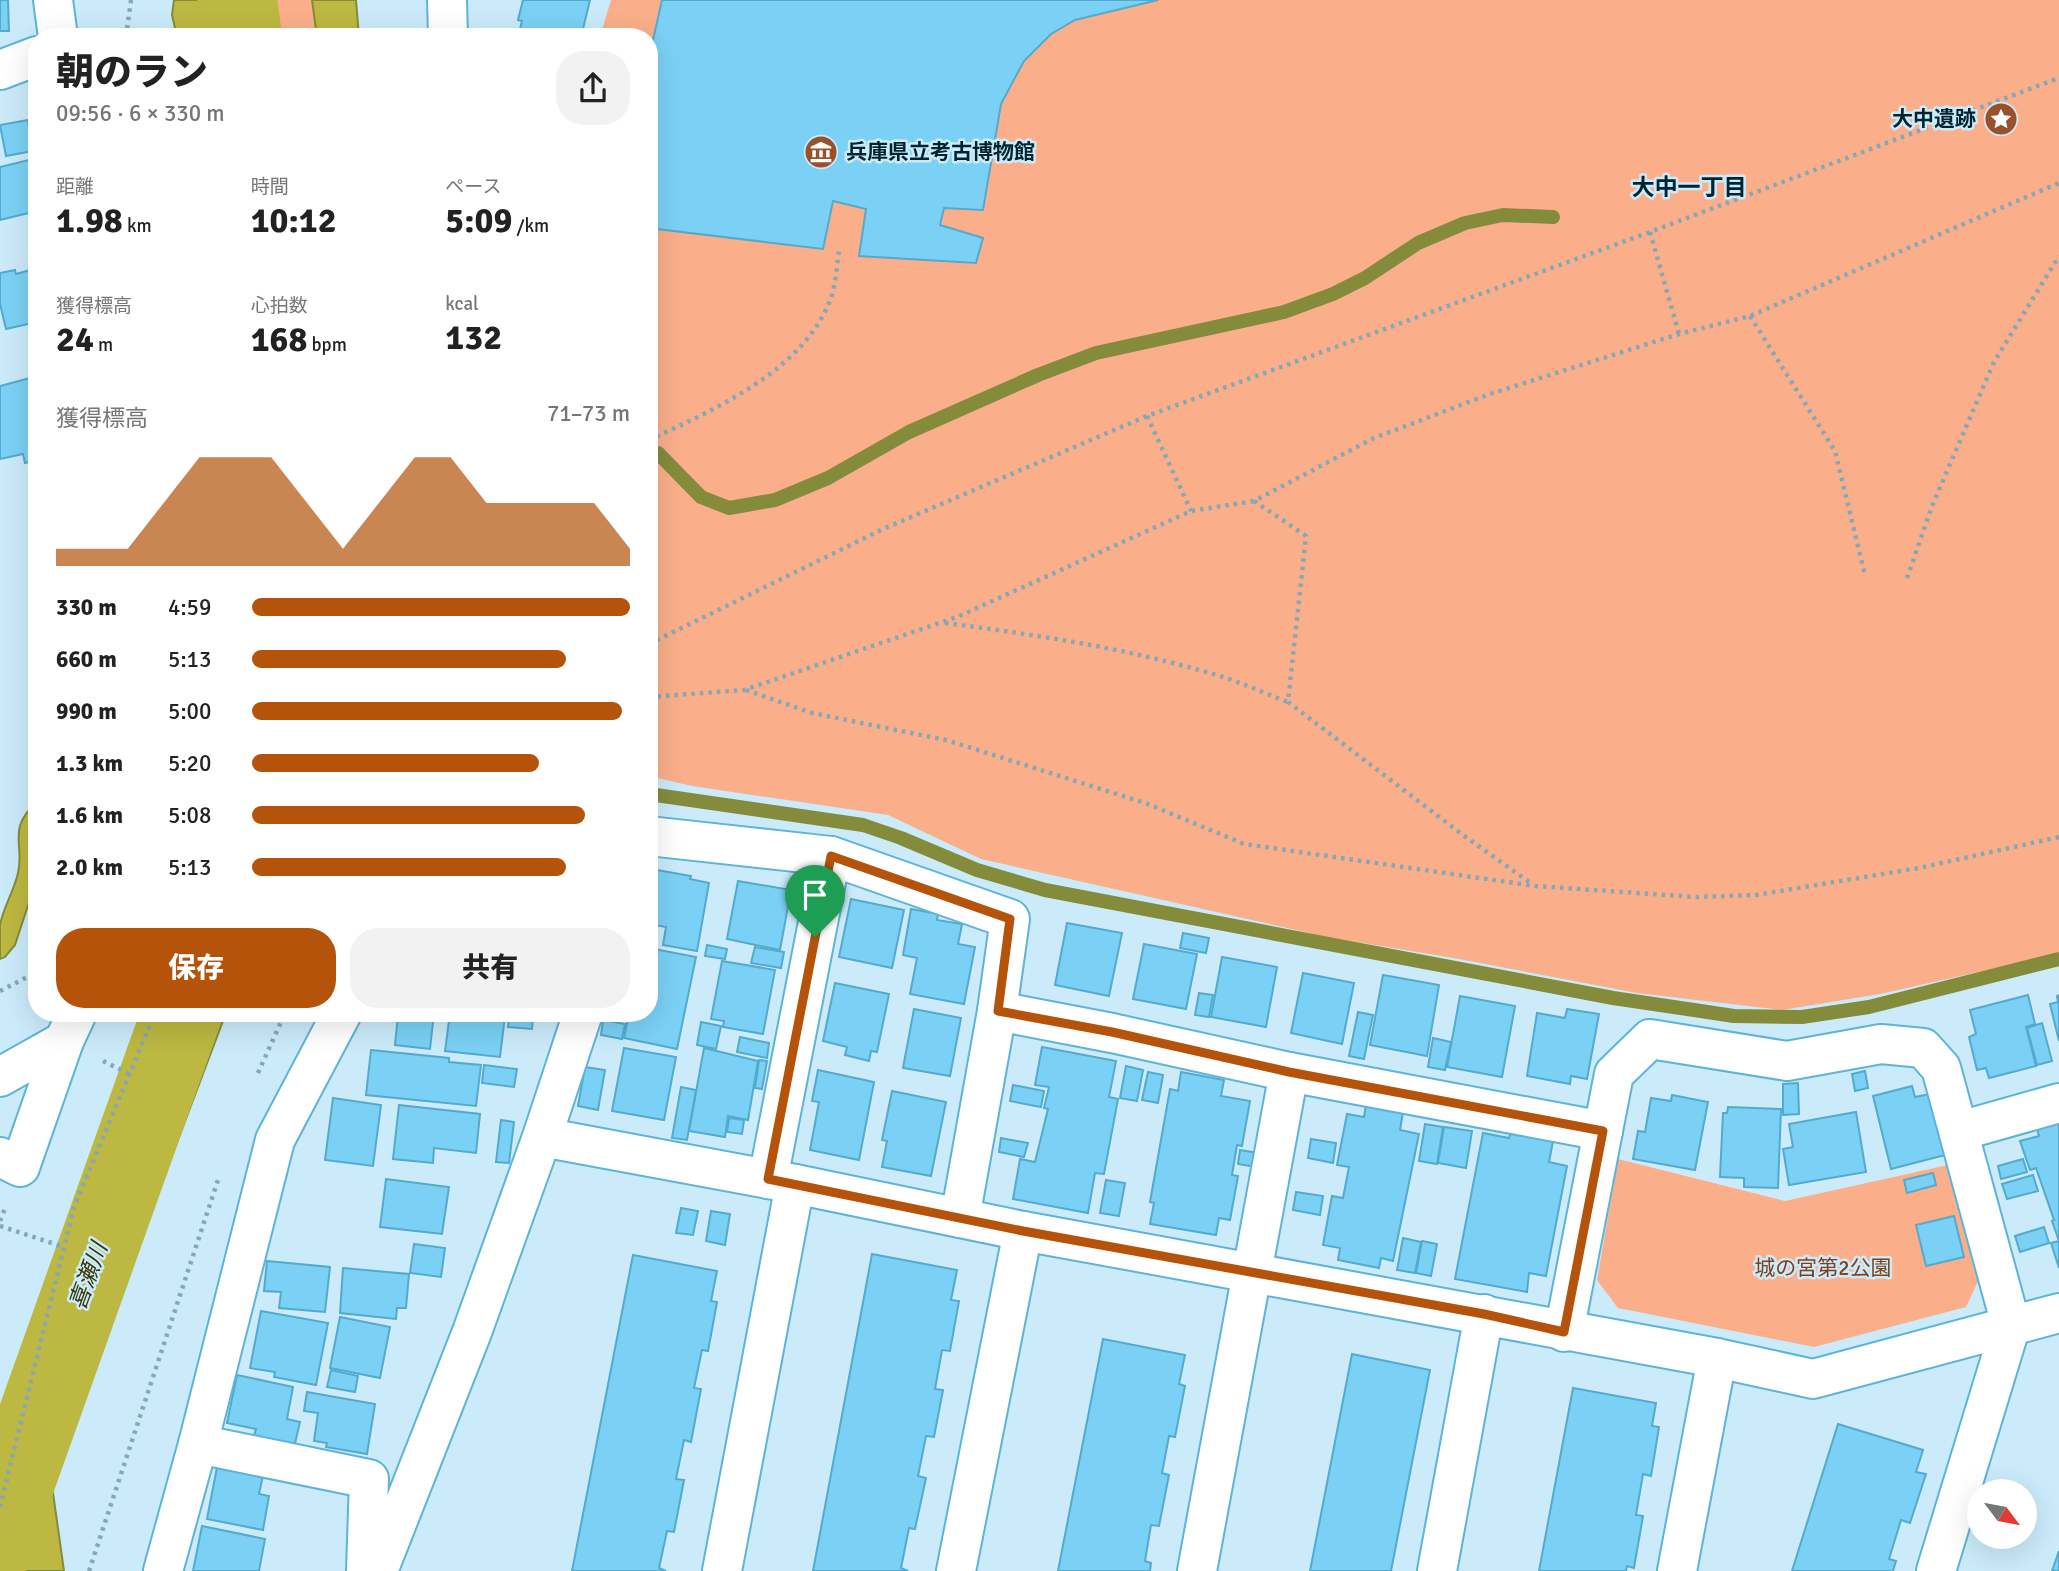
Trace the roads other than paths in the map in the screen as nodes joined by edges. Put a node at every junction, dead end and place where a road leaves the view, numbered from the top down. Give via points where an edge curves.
1 (53, 0) edge
2 (447, 0) edge
3 (57, 28) edge
4 (448, 28) edge
5 (28, 59) edge
6 (0, 70) edge
7 (658, 837) edge
8 (831, 856) junction
9 (998, 1011) junction
10 (337, 1022) edge
11 (580, 1022) edge
12 (71, 1027) edge
13 (1289, 1072) junction
14 (0, 1077) edge
15 (2059, 1103) edge
16 (1603, 1131) junction
17 (1960, 1131) junction
18 (542, 1137) junction
19 (0, 1157) edge
20 (781, 1181) junction
21 (960, 1218) junction
22 (1023, 1231) junction
23 (1252, 1273) junction
24 (2059, 1313) edge
25 (1484, 1314) junction
26 (2011, 1325) junction
27 (1564, 1332) junction
28 (1717, 1358) junction
29 (198, 1444) junction
30 (163, 1571) edge
31 (366, 1571) edge
32 (378, 1571) edge
33 (722, 1571) edge
34 (956, 1571) edge
35 (1197, 1571) edge
36 (1437, 1571) edge
37 (1677, 1571) edge
38 (1936, 1571) edge

1 - 3 street
2 - 4 street
5 - 6 street
7 - 8 street
8 - 9 street via 1010,919
8 - 20 street
9 - 13 street
9 - 21 street
10 - 29 street via 275,1140
11 - 18 street
12 - 14 street
12 - 19 street via 20,1167
13 - 16 street
13 - 23 street
15 - 17 street
16 - 17 street via 1614,1074 1650,1039 1787,1061 1881,1044 1923,1048 1941,1068
16 - 27 street
17 - 26 street
18 - 20 street
18 - 32 street
20 - 21 street
20 - 33 street
21 - 22 street
22 - 23 street
22 - 34 street
23 - 25 street
23 - 35 street
24 - 26 street
25 - 27 street
25 - 36 street
26 - 28 street via 1813,1379
26 - 38 street
27 - 28 street
28 - 37 street
29 - 30 street
29 - 31 street via 369,1479

